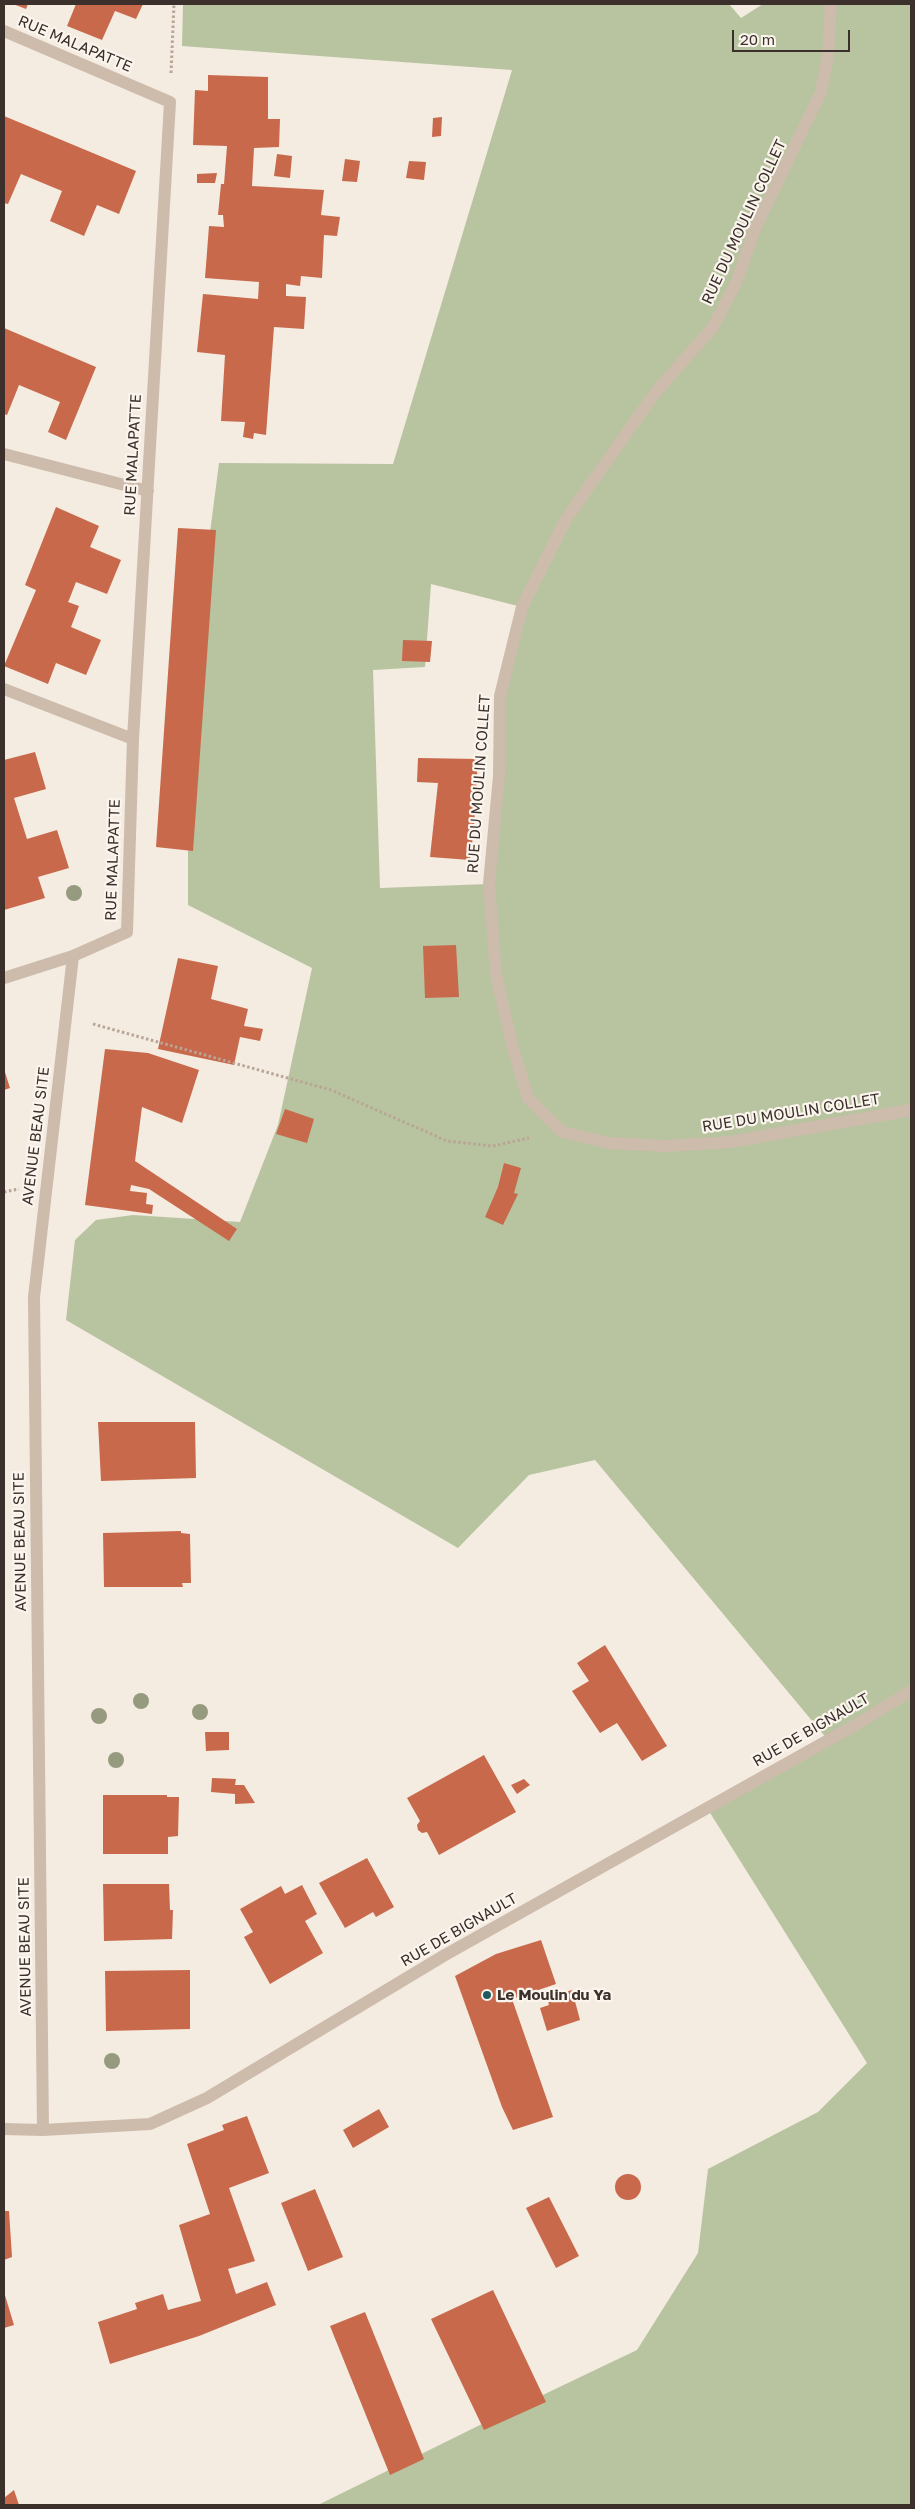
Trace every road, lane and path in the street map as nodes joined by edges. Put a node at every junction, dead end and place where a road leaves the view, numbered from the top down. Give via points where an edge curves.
1 (174, 4) edge
2 (830, 4) edge
3 (4, 31) edge
4 (170, 102) junction
5 (4, 454) edge
6 (148, 491) junction
7 (4, 689) edge
8 (133, 739) junction
9 (73, 956) junction
10 (4, 978) edge
11 (66, 1017) junction
12 (911, 1110) edge
13 (562, 1132) junction
14 (911, 1691) edge
15 (4, 2129) edge
16 (43, 2130) junction

1 - 4 path
2 - 13 street, RUE DU MOULIN COLLET via 828,56 821,92 755,229 736,283 712,327 655,393 566,519 522,607 500,696 499,776 489,884 496,974 528,1098
3 - 4 street, RUE MALAPATTE
4 - 6 street, RUE MALAPATTE
5 - 6 street
6 - 8 street, RUE MALAPATTE
7 - 8 street
8 - 9 street, RUE MALAPATTE via 127,932
9 - 10 street
9 - 11 street, AVENUE BEAU SITE
11 - 13 path via 331,1090 448,1141 493,1146
11 - 16 street, AVENUE BEAU SITE via 34,1297
12 - 13 street, RUE DU MOULIN COLLET via 730,1142 666,1146 610,1143
14 - 16 street, RUE DE BIGNAULT via 445,1955 207,2098 150,2124
15 - 16 street, RUE DE BIGNAULT

